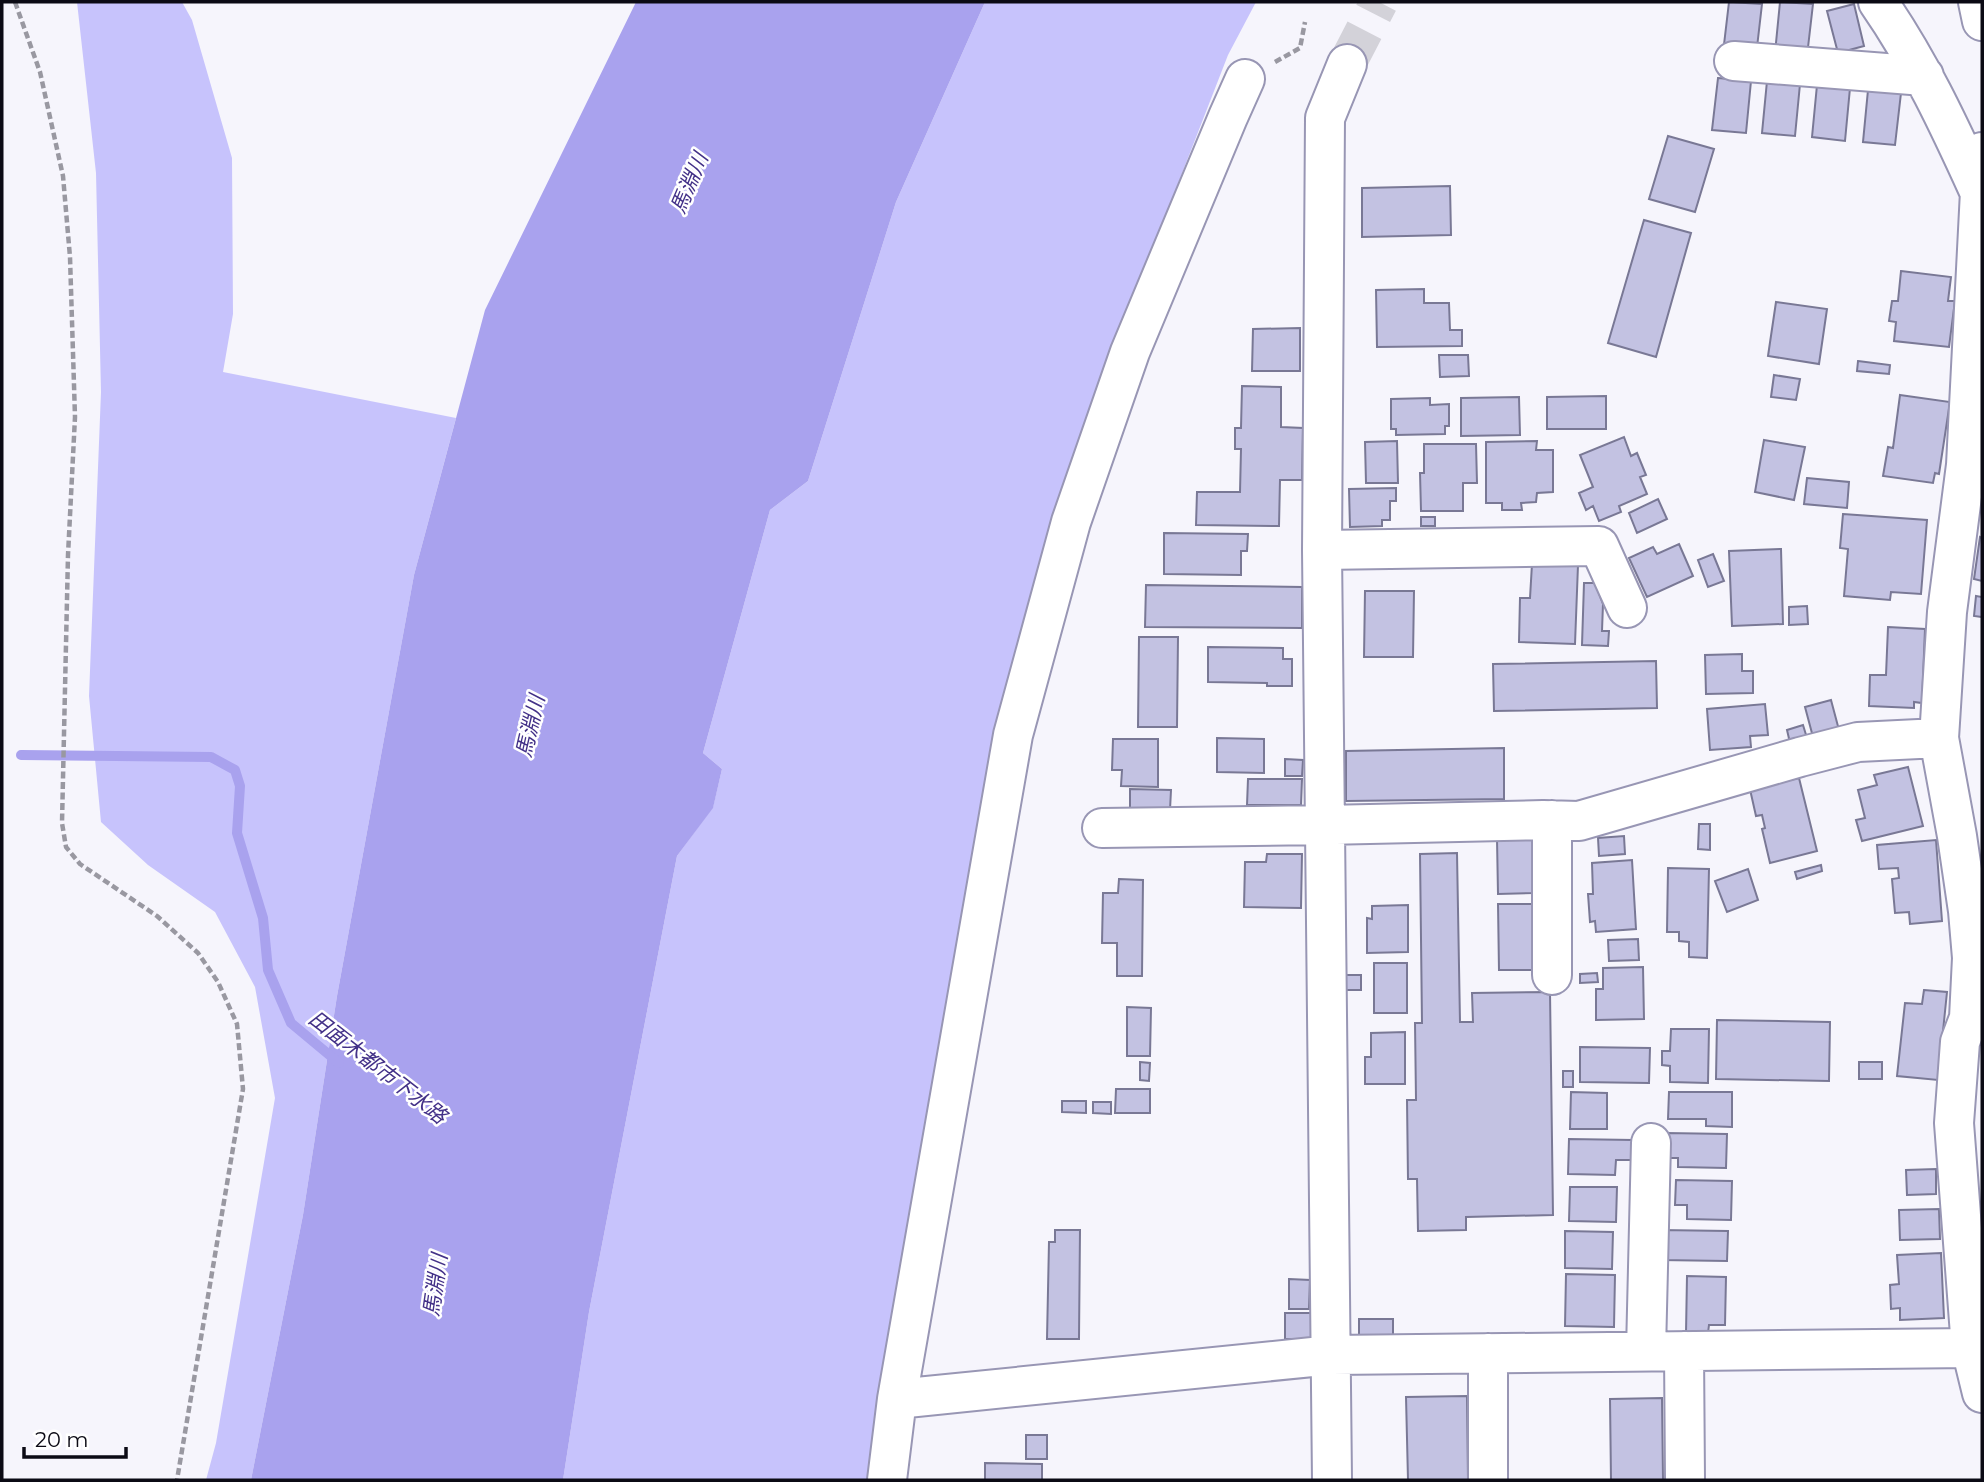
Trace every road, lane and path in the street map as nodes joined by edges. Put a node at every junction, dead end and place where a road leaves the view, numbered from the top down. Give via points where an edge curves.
1 (15, 2) edge
2 (1878, 2) edge
3 (1978, 2) edge
4 (1982, 21) edge
5 (1306, 22) dead end
6 (1300, 48) dead end
7 (1734, 61) dead end
8 (1347, 64) tunnel mouth
9 (1924, 76) junction
10 (1245, 79) dead end
11 (1982, 152) edge
12 (1980, 193) junction
13 (1974, 466) edge
14 (1322, 550) junction
15 (1627, 608) dead end
16 (1939, 738) junction
17 (1552, 820) junction
18 (1325, 825) junction
19 (1102, 828) dead end
20 (1552, 975) dead end
21 (1651, 1143) dead end
22 (1971, 1348) junction
23 (1646, 1351) junction
24 (1684, 1351) junction
25 (1488, 1353) junction
26 (1332, 1355) junction
27 (1982, 1393) edge
28 (897, 1399) junction
29 (177, 1480) edge
30 (887, 1480) edge
31 (1332, 1480) edge
32 (1488, 1480) edge
33 (1685, 1480) edge

1 - 29 path via 40,72 63,176 70,257 75,417 63,771 66,847 80,864 157,916 198,953 218,982 237,1024 243,1089
2 - 9 street
3 - 4 street
5 - 6 path
7 - 9 street
8 - 14 street via 1325,118
9 - 12 street
10 - 28 street via 1130,352 1071,522 1017,722
11 - 12 street
12 - 13 street
13 - 16 street via 1947,612
14 - 15 street via 1600,547
14 - 18 street
16 - 17 street via 1858,742 1579,821
16 - 22 street via 1972,958 1969,1018 1960,1042 1954,1123
17 - 18 street
17 - 20 street
18 - 19 street
18 - 26 street
21 - 23 street
22 - 24 street
22 - 27 street
23 - 24 street
23 - 25 street
24 - 33 street
25 - 26 street
25 - 32 street
26 - 28 street
26 - 31 street
28 - 30 street

